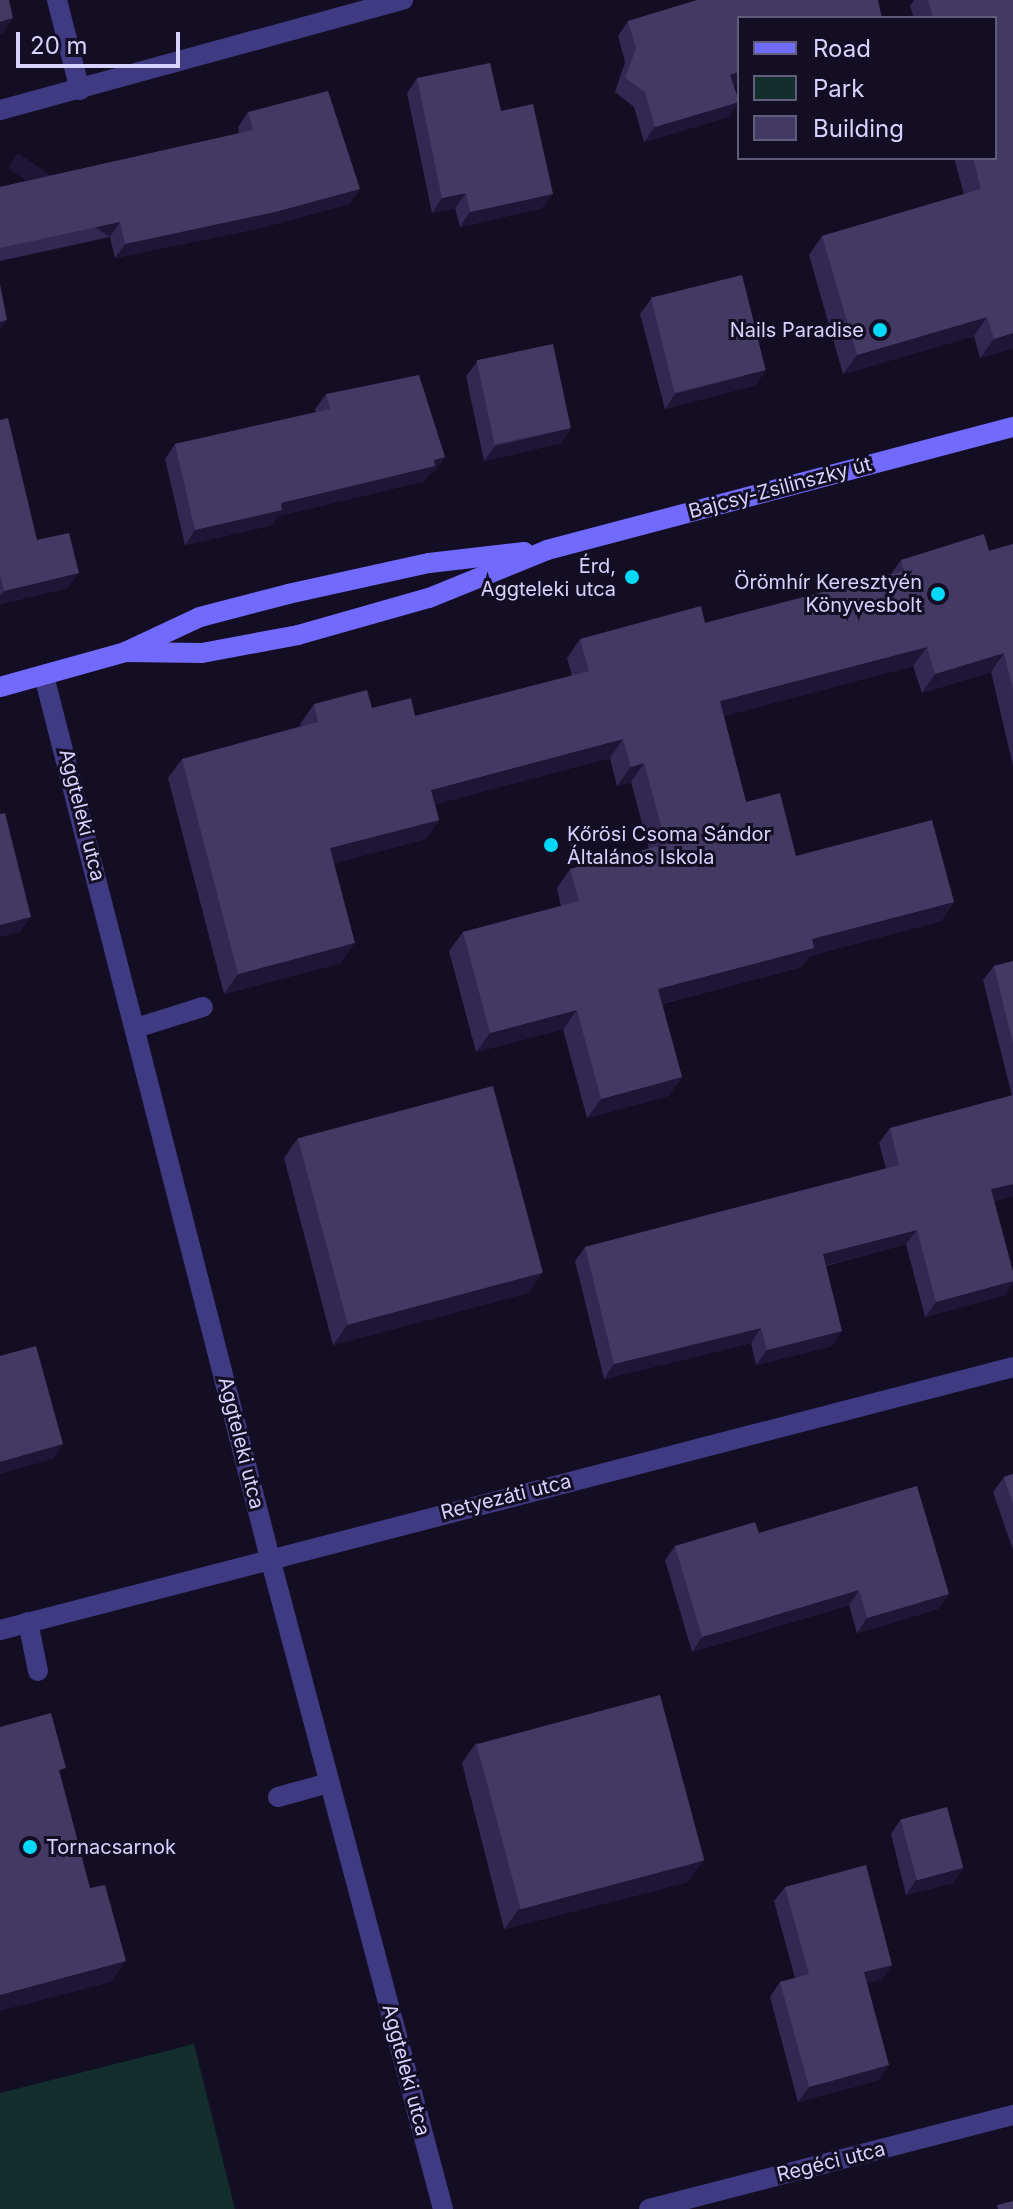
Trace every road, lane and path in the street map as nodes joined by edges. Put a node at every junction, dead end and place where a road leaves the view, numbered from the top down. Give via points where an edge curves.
1 (57, 0) edge
2 (403, 0) edge
3 (80, 90) junction
4 (0, 110) edge
5 (1013, 427) edge
6 (547, 550) junction
7 (125, 652) junction
8 (44, 676) junction
9 (0, 687) edge
10 (203, 1007) dead end
11 (136, 1028) junction
12 (1013, 1367) edge
13 (270, 1558) junction
14 (28, 1622) junction
15 (0, 1630) edge
16 (38, 1671) dead end
17 (329, 1783) junction
18 (278, 1797) dead end
19 (1013, 2115) edge
20 (443, 2209) edge
21 (649, 2209) edge

1 - 3 street
2 - 3 street
3 - 4 street
5 - 6 main road, Bajcsy-Zsilinszky út
6 - 7 main road, Bajcsy-Zsilinszky út via 429,563 288,594 200,617
6 - 7 main road, Bajcsy-Zsilinszky út via 429,598 298,635 202,653
7 - 8 main road, Bajcsy-Zsilinszky út
8 - 9 main road, Bajcsy-Zsilinszky út
8 - 11 street, Aggteleki utca
10 - 11 street
11 - 13 street, Aggteleki utca
12 - 13 street, Retyezáti utca
13 - 14 street, Retyezáti utca
13 - 17 street, Aggteleki utca
14 - 15 street, Retyezáti utca
14 - 16 street
17 - 18 street
17 - 20 street, Aggteleki utca
19 - 21 street, Regéci utca

